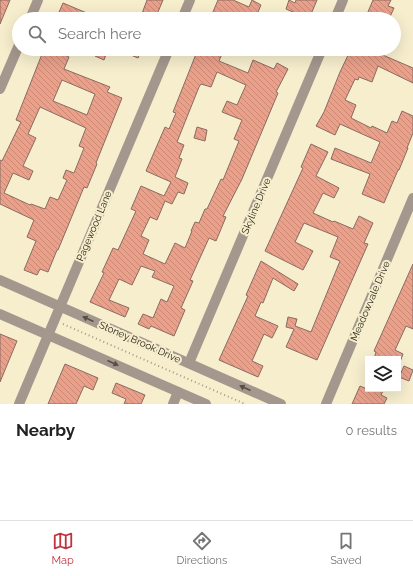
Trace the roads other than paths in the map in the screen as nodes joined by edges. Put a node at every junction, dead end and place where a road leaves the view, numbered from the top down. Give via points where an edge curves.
1 (38, 0) edge
2 (190, 0) edge
3 (343, 0) edge
4 (33, 12) edge
5 (185, 12) edge
6 (338, 12) edge
7 (14, 56) edge
8 (166, 56) edge
9 (319, 56) edge
10 (0, 90) edge
11 (413, 198) edge
12 (0, 280) edge
13 (60, 307) junction
14 (0, 314) edge
15 (48, 335) junction
16 (189, 364) junction
17 (178, 392) junction
18 (19, 404) edge
19 (173, 404) edge
20 (206, 404) edge
21 (281, 404) edge
22 (326, 404) edge

1 - 4 street
2 - 5 street
3 - 6 street
7 - 10 street
8 - 13 street, Pagewood Lane
9 - 16 street, Skyline Drive
11 - 22 street, Meadowvale Drive
12 - 13 street, Stoney Brook Drive
13 - 15 street, Pagewood Lane
16 -> 13 street, Stoney Brook Drive
14 - 15 street
15 -> 17 street
15 - 18 street, Pagewood Lane
21 -> 16 street, Stoney Brook Drive
17 - 19 street
17 - 20 street

